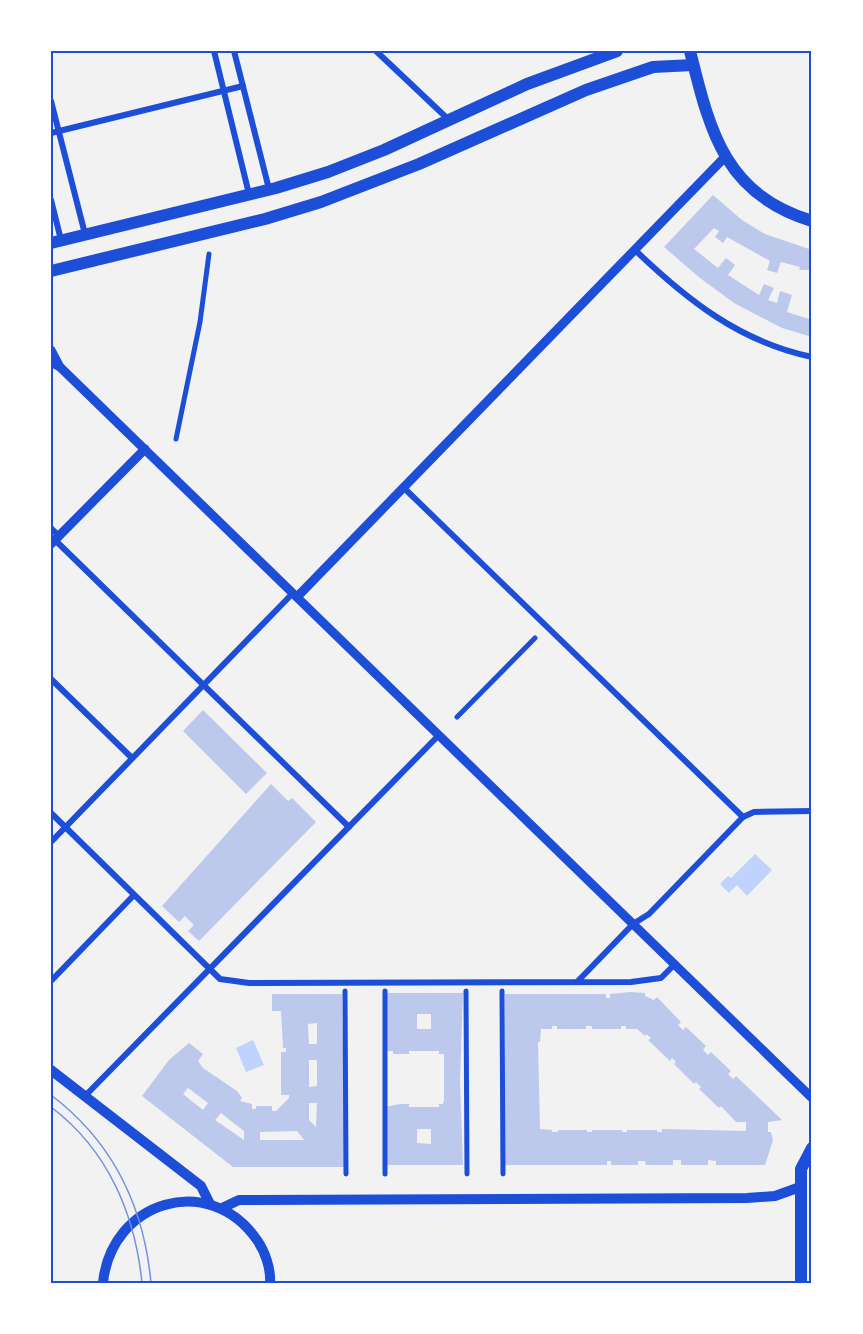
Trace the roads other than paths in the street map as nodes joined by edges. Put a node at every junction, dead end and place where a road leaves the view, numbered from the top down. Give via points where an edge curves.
1 (214, 51) edge
2 (234, 51) edge
3 (376, 51) edge
4 (618, 51) edge
5 (690, 51) edge
6 (693, 65) junction
7 (243, 86) junction
8 (223, 90) junction
9 (51, 100) edge
10 (449, 121) junction
11 (59, 131) junction
12 (51, 133) edge
13 (724, 158) junction
14 (269, 190) junction
15 (249, 195) junction
16 (51, 200) edge
17 (812, 221) edge
18 (85, 235) junction
19 (56, 242) edge
20 (635, 249) junction
21 (209, 254) dead end
22 (51, 271) edge
23 (51, 350) edge
24 (812, 357) edge
25 (51, 362) edge
26 (60, 367) junction
27 (176, 439) dead end
28 (144, 449) junction
29 (403, 487) junction
30 (51, 528) edge
31 (55, 540) edge
32 (295, 595) junction
33 (535, 638) dead end
34 (51, 679) edge
35 (203, 685) junction
36 (458, 717) dead end
37 (438, 736) junction
38 (132, 758) junction
39 (812, 812) edge
40 (51, 813) edge
41 (743, 817) junction
42 (65, 827) junction
43 (349, 827) junction
44 (51, 842) edge
45 (134, 895) junction
46 (633, 924) junction
47 (674, 964) junction
48 (209, 969) junction
49 (51, 981) edge
50 (578, 981) junction
51 (345, 991) dead end
52 (385, 991) dead end
53 (466, 991) dead end
54 (502, 991) dead end
55 (51, 1070) edge
56 (85, 1096) junction
57 (812, 1098) edge
58 (812, 1148) edge
59 (346, 1174) dead end
60 (385, 1174) dead end
61 (467, 1174) dead end
62 (503, 1174) dead end
63 (800, 1187) junction
64 (210, 1204) junction
65 (222, 1208) junction
66 (103, 1283) edge
67 (270, 1283) edge
68 (801, 1283) edge

1 - 8 street
2 - 7 street
3 - 10 street
4 - 10 main road via 527,84
5 - 6 main road
6 - 13 main road
6 - 22 main road via 653,68 585,90 398,173 321,202
7 - 8 street
7 - 14 street
8 - 11 street
8 - 15 street
9 - 11 street
10 - 14 main road via 328,172
11 - 12 street
11 - 18 street
13 - 17 main road via 745,184 784,209
13 - 20 street
14 - 15 main road
15 - 18 main road
16 - 19 street
18 - 19 main road
20 - 24 street via 710,315 747,336
20 - 29 street
21 - 27 street via 200,322
23 - 26 street
25 - 26 street
26 - 28 street
28 - 31 street
28 - 32 street
29 - 32 street
29 - 41 street
30 - 31 street
31 - 35 street
32 - 35 street
32 - 37 street
33 - 36 street
34 - 38 street
35 - 38 street
35 - 43 street
37 - 43 street
37 - 46 street
38 - 42 street
39 - 41 street via 754,812
40 - 42 street
41 - 46 street via 648,914
42 - 44 street
42 - 45 street
43 - 48 street
45 - 48 street
45 - 49 street
46 - 47 street
46 - 50 street
47 - 50 street via 661,978
47 - 57 street
48 - 50 street via 220,979 249,983
48 - 56 street
51 - 59 street
52 - 60 street
53 - 61 street
54 - 62 street
55 - 56 main road
56 - 64 main road via 201,1186
58 - 63 main road via 801,1169
63 - 65 main road via 775,1196 747,1198 239,1200
63 - 68 main road
64 - 65 main road
64 - 66 main road via 179,1202 140,1216 115,1242
65 - 67 main road via 246,1224 263,1248

